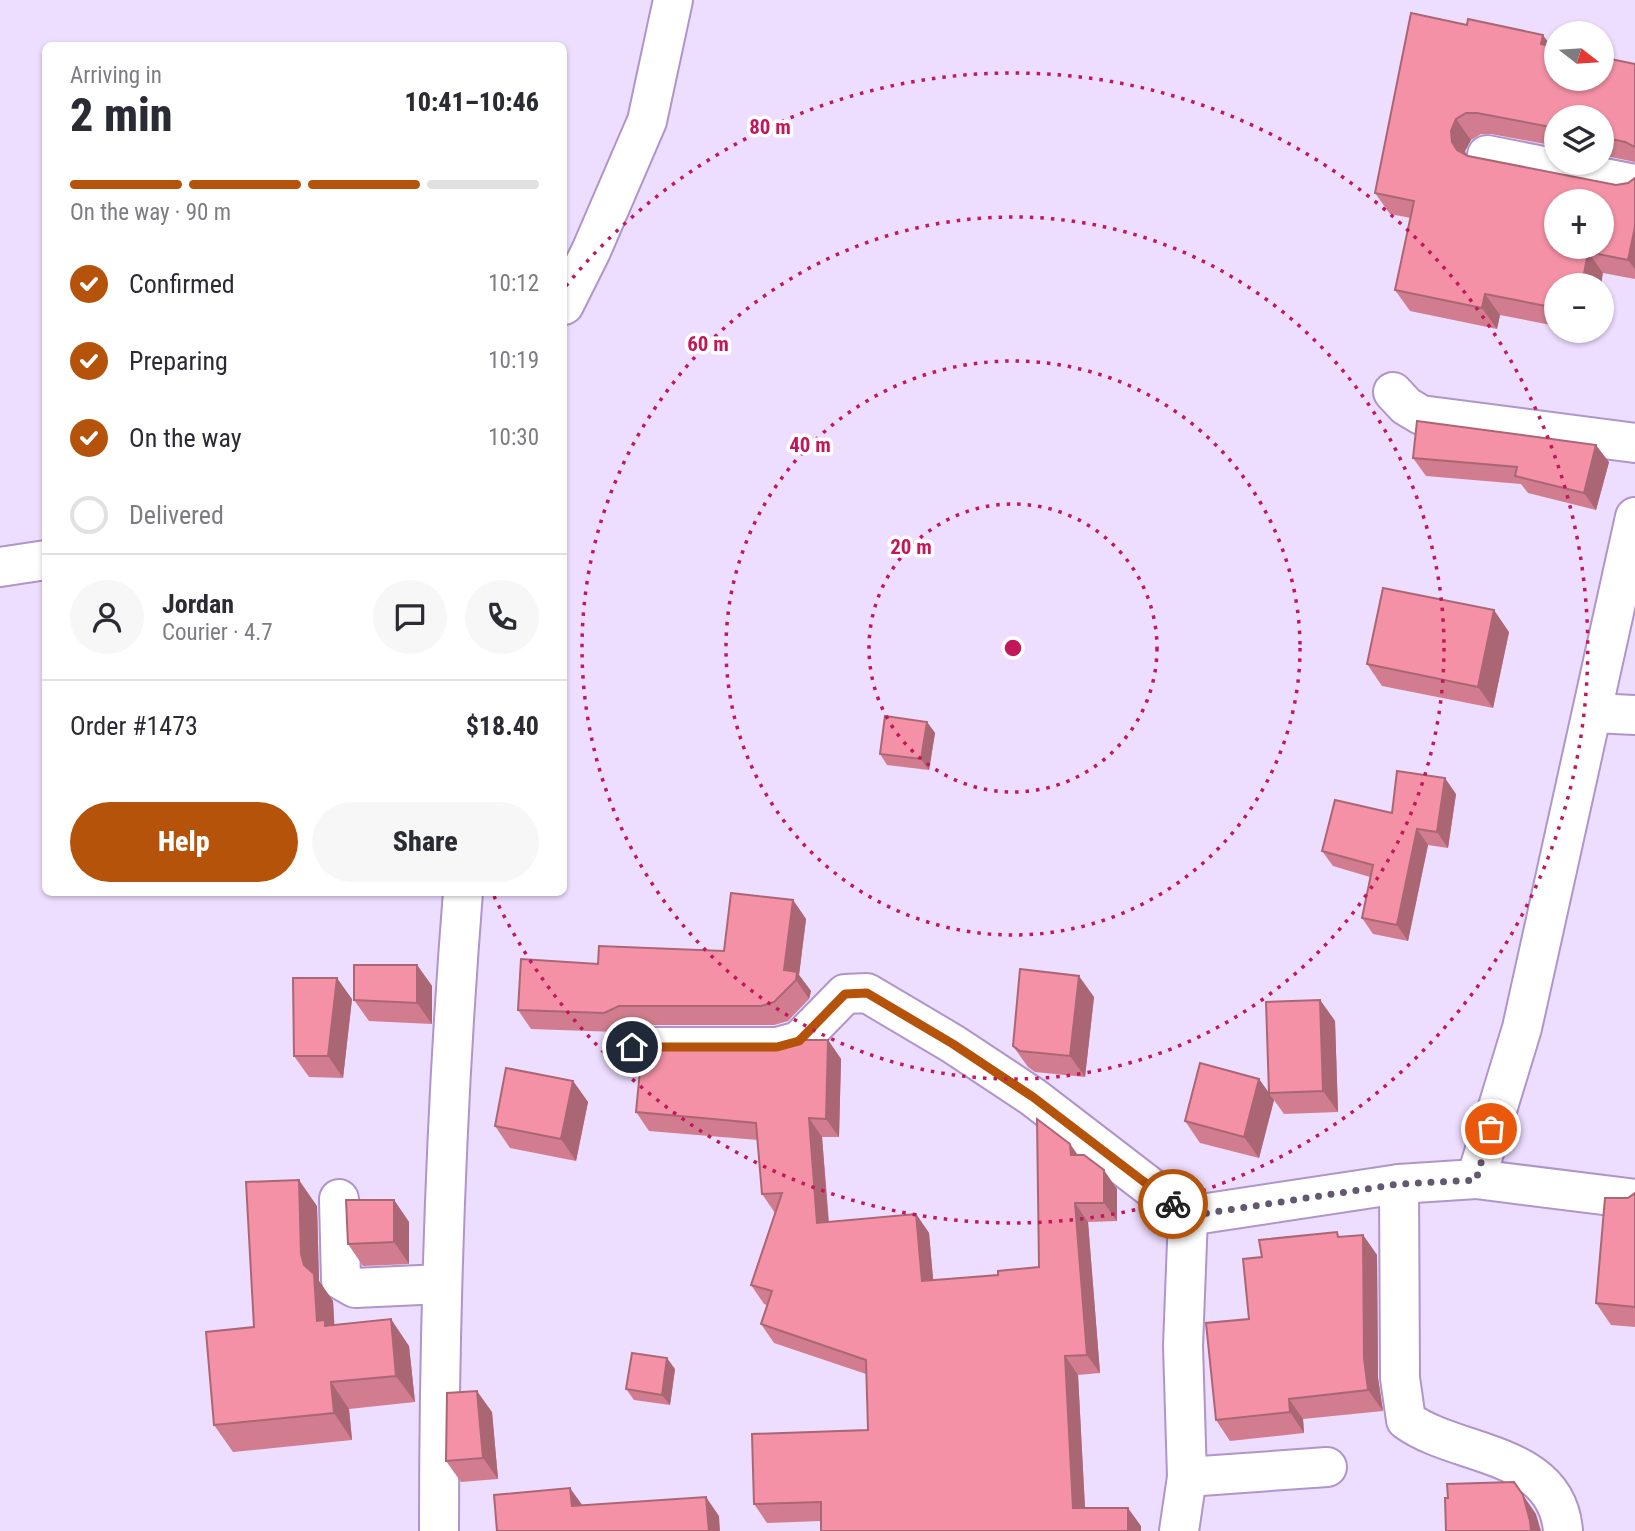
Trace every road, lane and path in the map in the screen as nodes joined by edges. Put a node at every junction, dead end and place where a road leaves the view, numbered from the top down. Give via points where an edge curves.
1 (673, 0) edge
2 (1487, 155) dead end
3 (1635, 184) edge
4 (567, 299) edge
5 (1393, 392) dead end
6 (1635, 443) edge
7 (1635, 517) edge
8 (42, 561) edge
9 (0, 567) edge
10 (1593, 713) junction
11 (1635, 715) edge
12 (463, 896) edge
13 (632, 1047) dead end
14 (1476, 1180) junction
15 (1399, 1184) junction
16 (339, 1199) dead end
17 (1635, 1199) edge
18 (1188, 1216) junction
19 (442, 1284) junction
20 (1327, 1467) dead end
21 (1187, 1476) junction
22 (439, 1531) edge
23 (1179, 1531) edge
24 (1563, 1531) edge

1 - 4 street via 647,121
2 - 3 street
5 - 6 street via 1421,415
7 - 10 street
8 - 9 street
10 - 11 street
10 - 14 street via 1522,1028
12 - 19 street via 449,1066
13 - 18 street via 777,1047 799,1041 845,994 867,993 1033,1097
14 - 15 street
14 - 17 street
15 - 18 street
15 - 24 street via 1400,1378 1406,1420 1423,1433 1501,1457 1542,1482 1562,1514
16 - 19 street via 341,1280 347,1286
18 - 21 street via 1183,1346
19 - 22 street
20 - 21 street
21 - 23 street

